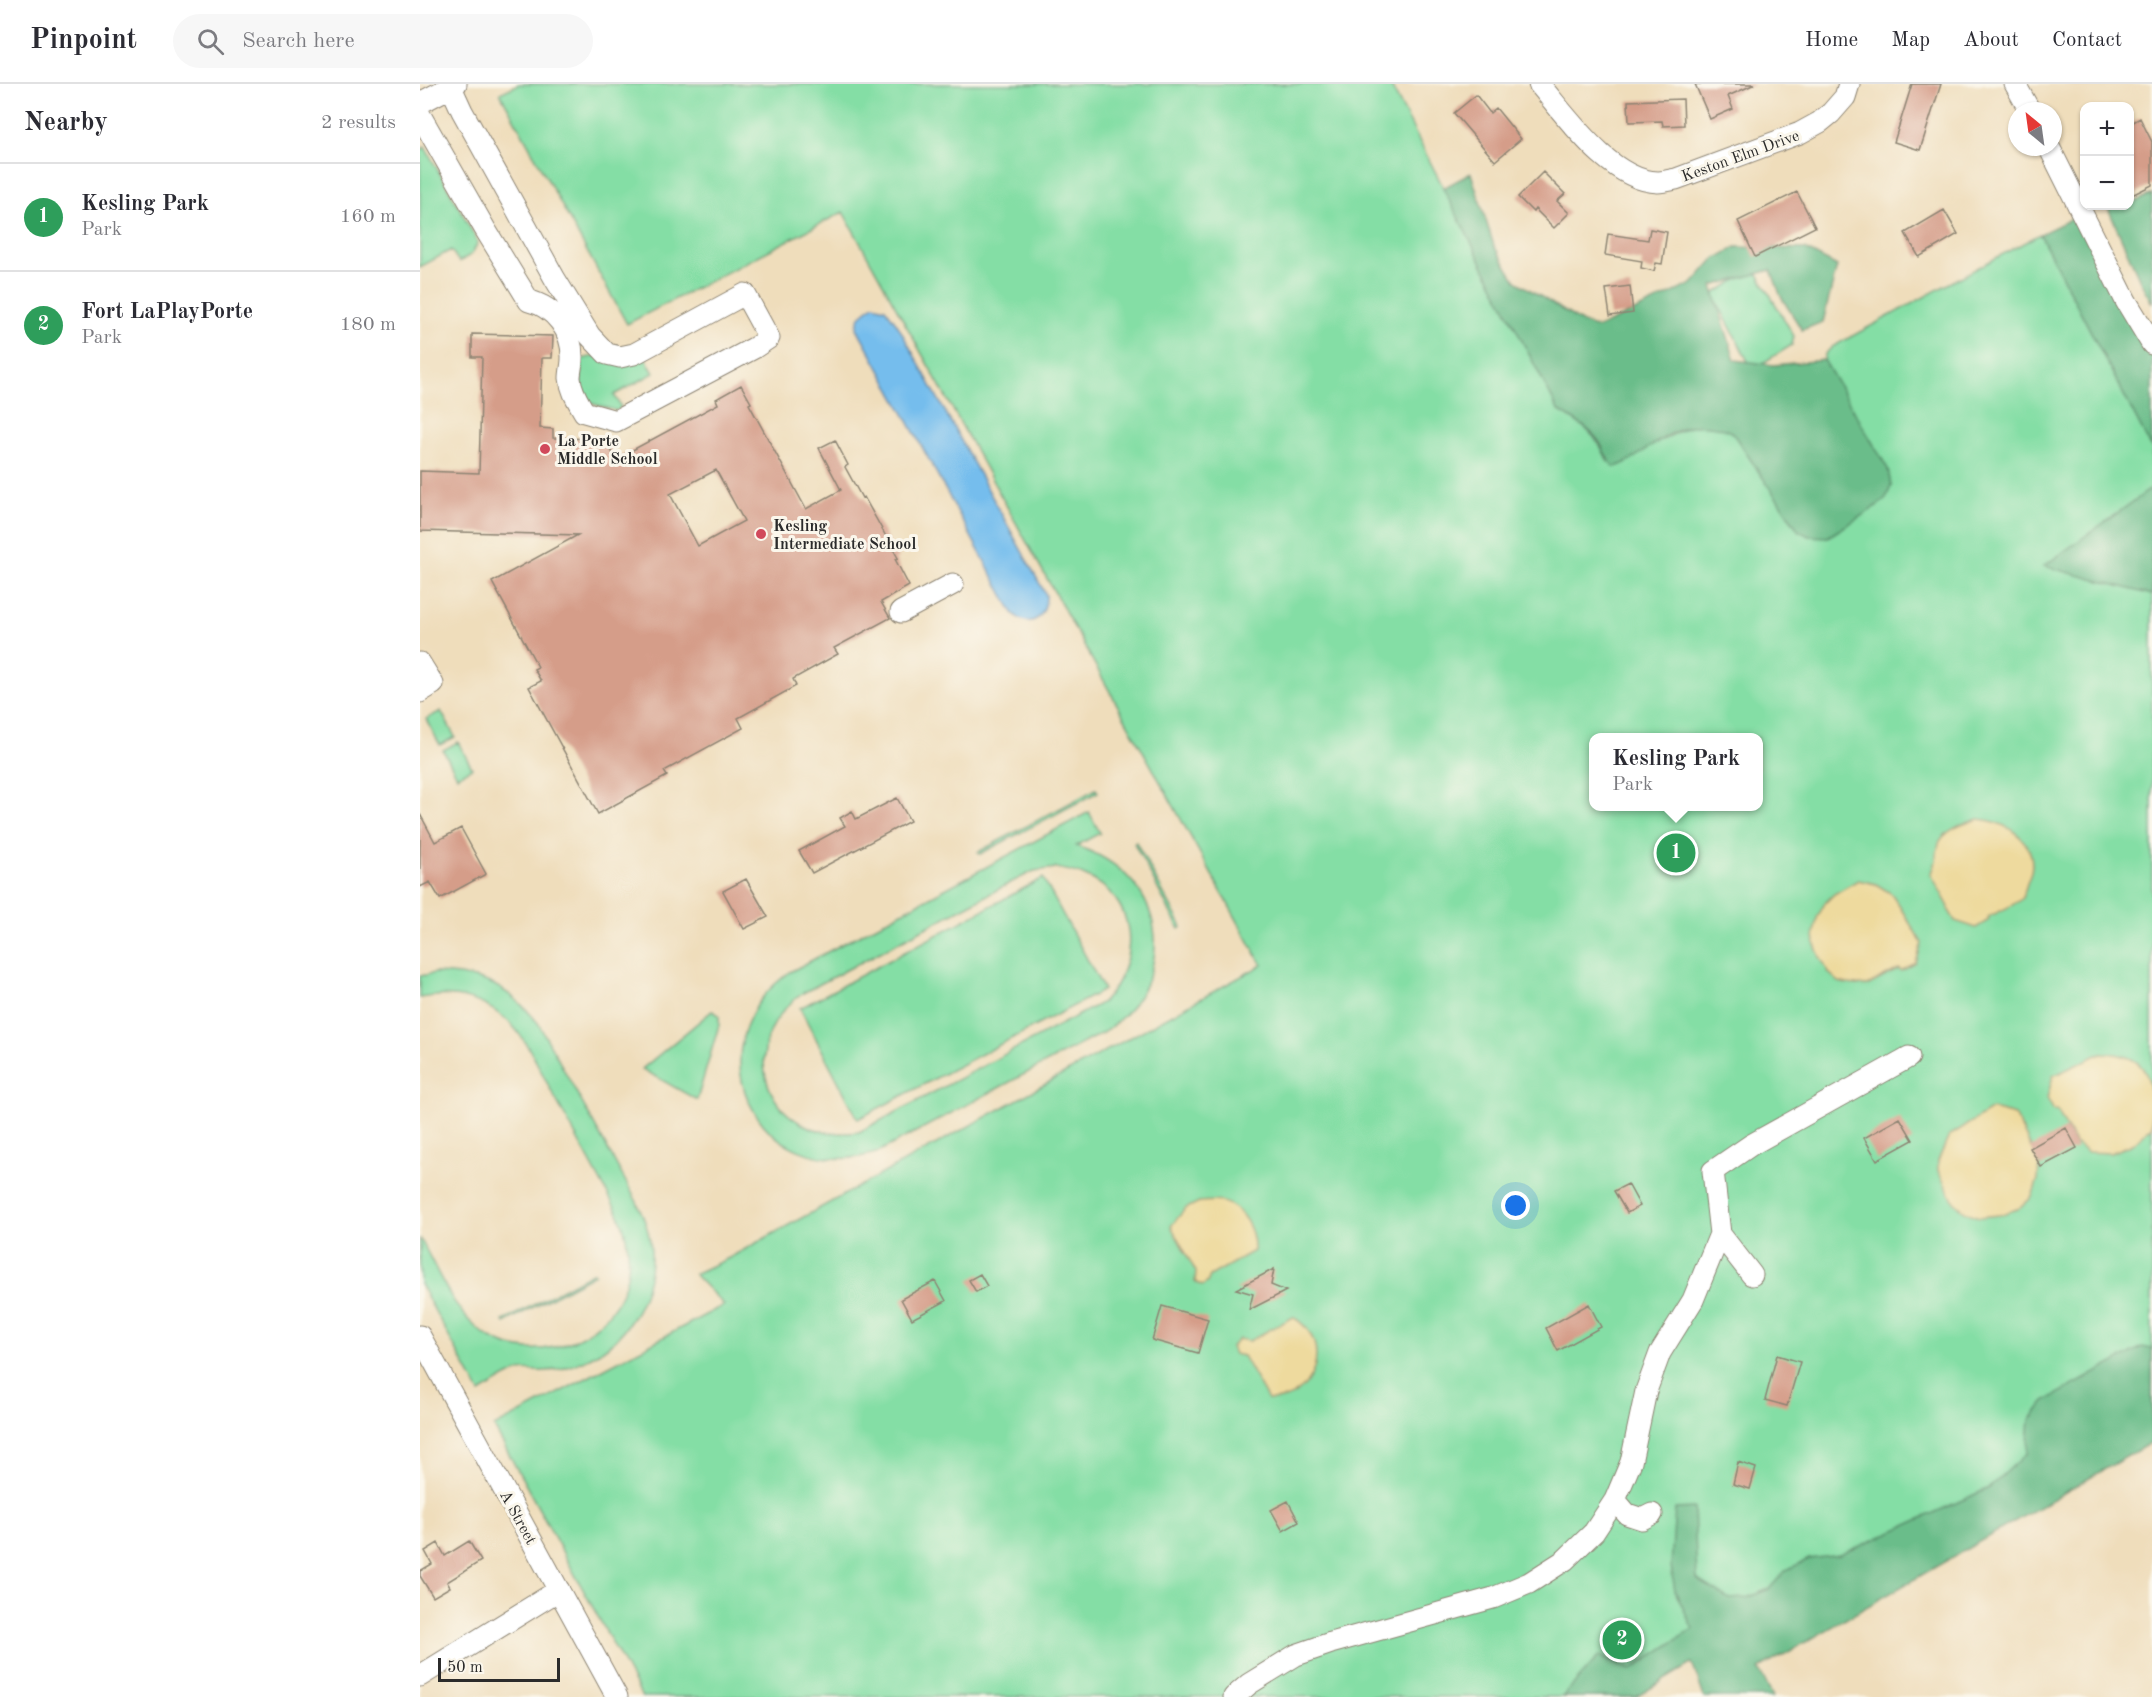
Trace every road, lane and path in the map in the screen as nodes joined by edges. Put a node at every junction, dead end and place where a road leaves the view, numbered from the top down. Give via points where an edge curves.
1 (1539, 84) edge
2 (1849, 84) edge
3 (2015, 84) edge
4 (453, 85) edge
5 (2025, 102) edge
6 (420, 103) edge
7 (420, 115) edge
8 (2054, 156) edge
9 (2152, 344) edge
10 (953, 584) dead end
11 (901, 612) dead end
12 (420, 663) edge
13 (420, 692) edge
14 (1909, 1057) dead end
15 (1720, 1234) junction
16 (1752, 1275) dead end
17 (420, 1336) edge
18 (1615, 1500) junction
19 (1652, 1514) dead end
20 (559, 1590) junction
21 (420, 1676) edge
22 (617, 1697) edge
23 (1234, 1697) edge

1 - 2 street, Keston Elm Drive via 1607,159 1624,172 1658,182 1676,179 1800,133 1831,113 1845,98
3 - 5 street
4 - 6 street
4 - 7 street via 462,111 555,279 590,336 607,354 634,354 745,294 769,338 616,421 584,412 574,396 567,331 555,314 529,301
8 - 9 street via 2126,301
10 - 11 street
12 - 13 street via 433,684
14 - 15 street via 1751,1145 1713,1172
15 - 16 street
15 - 18 street via 1693,1300 1660,1353 1646,1391 1631,1462
17 - 20 street, A Street
18 - 19 street via 1627,1514 1642,1519
18 - 23 street via 1594,1532 1565,1560 1529,1583 1493,1599 1296,1655
20 - 21 street
20 - 22 street, A Street

